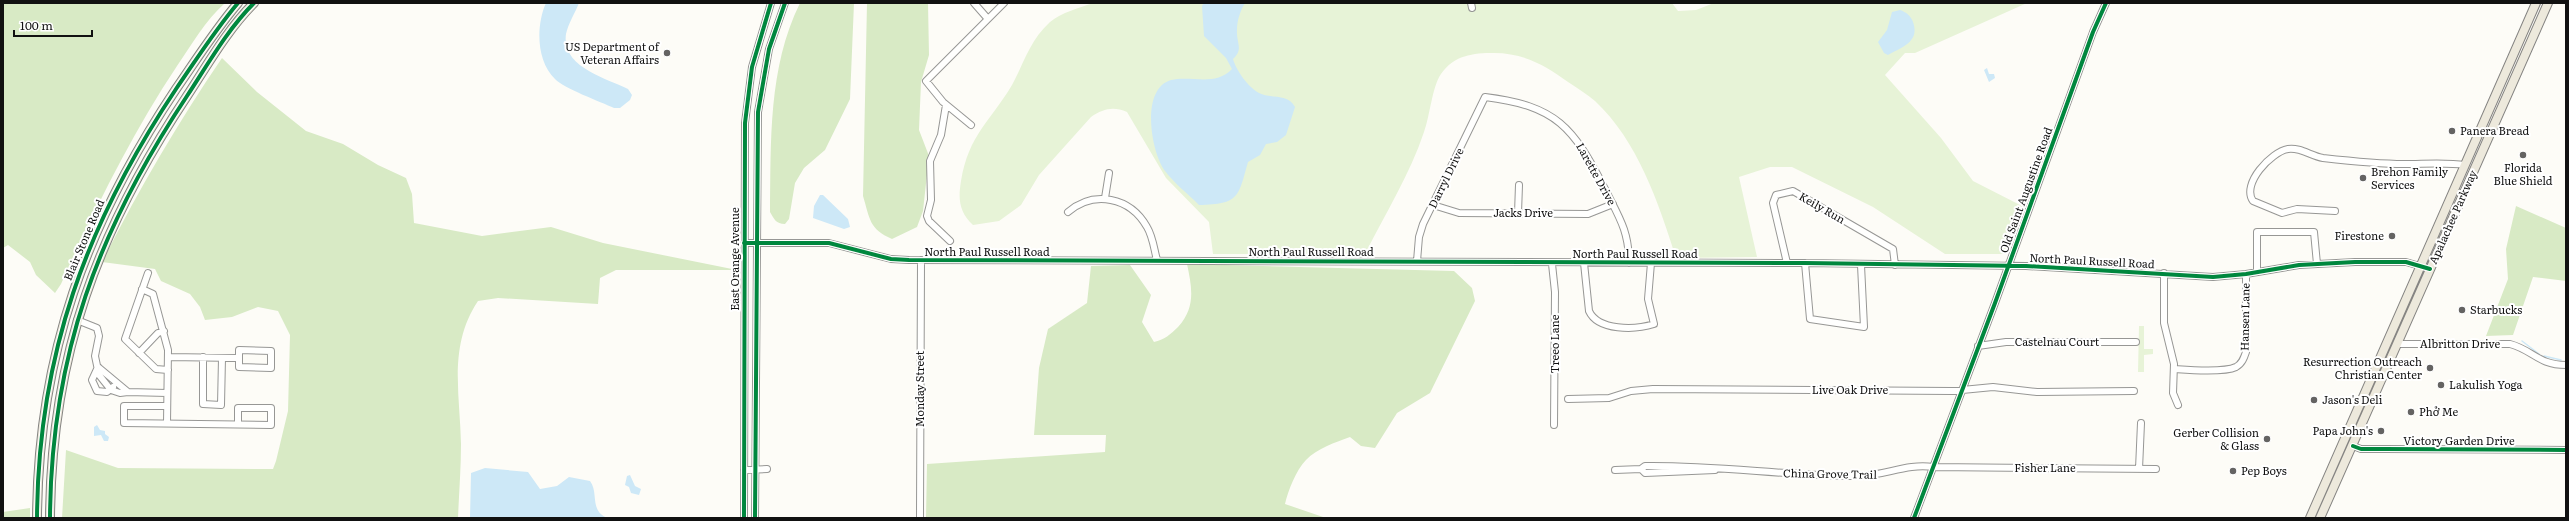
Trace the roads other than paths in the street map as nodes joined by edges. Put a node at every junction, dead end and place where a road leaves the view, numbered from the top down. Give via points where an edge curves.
1 (238, 3) edge
2 (254, 3) edge
3 (771, 3) edge
4 (785, 3) edge
5 (974, 3) edge
6 (1004, 3) edge
7 (2106, 3) edge
8 (2536, 4) edge
9 (2546, 6) edge
10 (988, 19) junction
11 (195, 61) junction
12 (2509, 67) junction
13 (205, 68) junction
14 (2514, 79) junction
15 (1485, 97) joint
16 (946, 105) junction
17 (971, 125) dead end
18 (2474, 145) junction
19 (2465, 165) junction
20 (2475, 168) junction
21 (1109, 173) dead end
22 (1519, 185) dead end
23 (1105, 198) junction
24 (1613, 204) junction
25 (1433, 205) junction
26 (2335, 211) dead end
27 (1068, 212) dead end
28 (1518, 213) junction
29 (950, 241) dead end
30 (744, 243) junction
31 (756, 243) junction
32 (921, 260) junction
33 (1157, 260) junction
34 (1417, 261) junction
35 (1584, 263) junction
36 (1630, 263) junction
37 (1651, 263) junction
38 (1787, 263) junction
39 (1806, 263) junction
40 (1552, 264) junction
41 (2317, 264) junction
42 (1861, 265) junction
43 (1895, 265) junction
44 (2421, 265) junction
45 (2008, 266) junction
46 (2430, 269) junction
47 (2257, 272) junction
48 (148, 273) dead end
49 (2164, 273) junction
50 (2246, 274) junction
51 (142, 289) junction
52 (77, 320) junction
53 (164, 331) junction
54 (2136, 342) dead end
55 (2397, 344) junction
56 (1978, 346) junction
57 (139, 353) junction
58 (168, 357) junction
59 (203, 357) junction
60 (222, 358) junction
61 (239, 358) junction
62 (2566, 365) edge
63 (98, 367) junction
64 (2174, 369) junction
65 (2386, 369) junction
66 (168, 370) junction
67 (2375, 371) junction
68 (116, 383) junction
69 (2378, 386) junction
70 (111, 390) junction
71 (1962, 390) junction
72 (128, 392) junction
73 (2134, 392) dead end
74 (167, 393) junction
75 (1568, 399) dead end
76 (167, 406) junction
77 (2178, 406) dead end
78 (167, 423) junction
79 (2141, 423) dead end
80 (238, 424) junction
81 (1554, 425) dead end
82 (2348, 432) junction
83 (2352, 446) junction
84 (2566, 450) edge
85 (1933, 468) junction
86 (767, 469) dead end
87 (2139, 469) junction
88 (2156, 469) dead end
89 (744, 470) junction
90 (756, 470) junction
91 (1615, 470) dead end
92 (37, 518) edge
93 (50, 518) edge
94 (744, 518) edge
95 (755, 518) edge
96 (920, 518) edge
97 (1914, 518) edge
98 (2310, 518) edge
99 (2320, 518) edge

1 - 11 main road, Blair Stone Road
2 - 13 main road, Blair Stone Road via 237,22
3 - 30 street, East Orange Avenue via 754,60 746,105
4 - 31 street, East Orange Avenue via 769,49 759,95
5 - 10 street
6 - 10 street
7 - 45 street, Old Saint Augustine Road via 2093,32
8 - 9 main road
8 - 12 main road, Apalachee Parkway
9 - 14 main road, Apalachee Parkway
10 - 16 street via 926,81
11 - 13 main road
11 - 92 main road, Blair Stone Road via 125,172 96,230 75,282 57,341 49,384 40,446
12 - 14 main road
12 - 18 main road, Apalachee Parkway
13 - 52 main road, Blair Stone Road via 135,178 108,234 86,288
14 - 20 main road, Apalachee Parkway
15 - 24 street, Larette Drive via 1530,106 1562,124 1583,148
15 - 25 street, Darryl Drive
16 - 17 street
16 - 29 street via 941,135 930,161 931,200 928,216 929,221
18 - 19 main road, Apalachee Parkway
18 - 20 main road
19 - 26 street via 2374,163 2323,158 2290,149 2279,151 2270,157 2256,175 2251,194 2253,201 2282,213 2297,209
19 - 44 main road, Apalachee Parkway
20 - 46 main road, Apalachee Parkway
21 - 23 street
22 - 28 street
23 - 27 street via 1084,201
23 - 33 street via 1125,205 1143,221 1151,236
24 - 28 street, Jacks Drive via 1588,214
24 - 36 street, Larette Drive via 1628,235
25 - 28 street, Jacks Drive via 1459,213
25 - 34 street, Darryl Drive via 1418,236
30 - 31 street, North Paul Russell Road
30 - 89 street, East Orange Avenue
31 - 32 street, North Paul Russell Road via 829,243 891,259
31 - 90 street, East Orange Avenue
32 - 33 street, North Paul Russell Road
32 - 96 street, Monday Street
33 - 34 street, North Paul Russell Road
34 - 40 street, North Paul Russell Road
35 - 36 street, North Paul Russell Road
35 - 37 street via 1589,311 1592,317 1606,325 1633,327 1654,324 1648,299
35 - 40 street, North Paul Russell Road
36 - 37 street, North Paul Russell Road
37 - 38 street, North Paul Russell Road
38 - 39 street, North Paul Russell Road
38 - 43 street, Keily Run via 1773,203 1776,195 1787,190 1793,191 1893,249
39 - 42 street, North Paul Russell Road
39 - 42 street via 1810,319 1864,327
40 - 81 street, Treeo Lane via 1555,292
41 - 44 street, North Paul Russell Road via 2389,262
41 - 47 street, North Paul Russell Road
41 - 47 street via 2314,232 2257,232
42 - 43 street, North Paul Russell Road
43 - 45 street, North Paul Russell Road
44 - 46 street, North Paul Russell Road
44 - 67 main road, Apalachee Parkway
45 - 49 street, North Paul Russell Road
45 - 56 street, Old Saint Augustine Road
46 - 55 main road, Apalachee Parkway
47 - 50 street, North Paul Russell Road
48 - 51 street
49 - 50 street, North Paul Russell Road via 2213,277
49 - 64 street via 2164,323
50 - 64 street, Hansen Lane via 2246,352 2243,361 2233,368
51 - 53 street via 153,294
51 - 57 street via 125,336 127,342
52 - 63 street via 97,328 99,336 95,356
52 - 93 main road, Blair Stone Road via 56,418
53 - 57 street via 158,333
53 - 58 street
54 - 56 street, Castelnau Court via 2006,342
55 - 62 street, Albritton Drive via 2510,344 2524,349 2540,361
55 - 65 main road, Apalachee Parkway
56 - 71 street, Old Saint Augustine Road
57 - 66 street via 156,369
58 - 59 street
58 - 66 street
59 - 60 street
59 - 60 street via 203,404 221,404
60 - 61 street
61 - 61 street via 239,350 271,351 271,368 238,367
63 - 68 street
63 - 70 street via 99,376
63 - 70 street via 92,380 94,388 101,392
64 - 77 street via 2173,393
65 - 67 main road
65 - 69 main road, Apalachee Parkway
66 - 74 street
67 - 69 main road
67 - 82 main road, Apalachee Parkway
68 - 70 street
68 - 72 street
69 - 83 main road, Apalachee Parkway
70 - 72 street
71 - 73 street, Live Oak Drive via 1993,387 2037,392
71 - 75 street, Live Oak Drive via 1653,389 1631,391 1609,398
71 - 85 street, Old Saint Augustine Road
72 - 74 street
74 - 76 street
76 - 78 street
76 - 78 street via 124,406 124,423
78 - 80 street
79 - 87 street
80 - 80 street via 271,425 271,408 238,408
82 - 83 main road
82 - 98 main road, Apalachee Parkway
83 - 84 street, Victory Garden Drive via 2361,449
83 - 99 main road, Apalachee Parkway
85 - 87 street, Fisher Lane
85 - 91 street, China Grove Trail via 1909,466 1875,476 1794,475 1698,465 1645,466 1641,469
85 - 97 street, Old Saint Augustine Road
86 - 90 street
87 - 88 street, Fisher Lane
89 - 90 street
89 - 94 street, East Orange Avenue
90 - 95 street, East Orange Avenue

